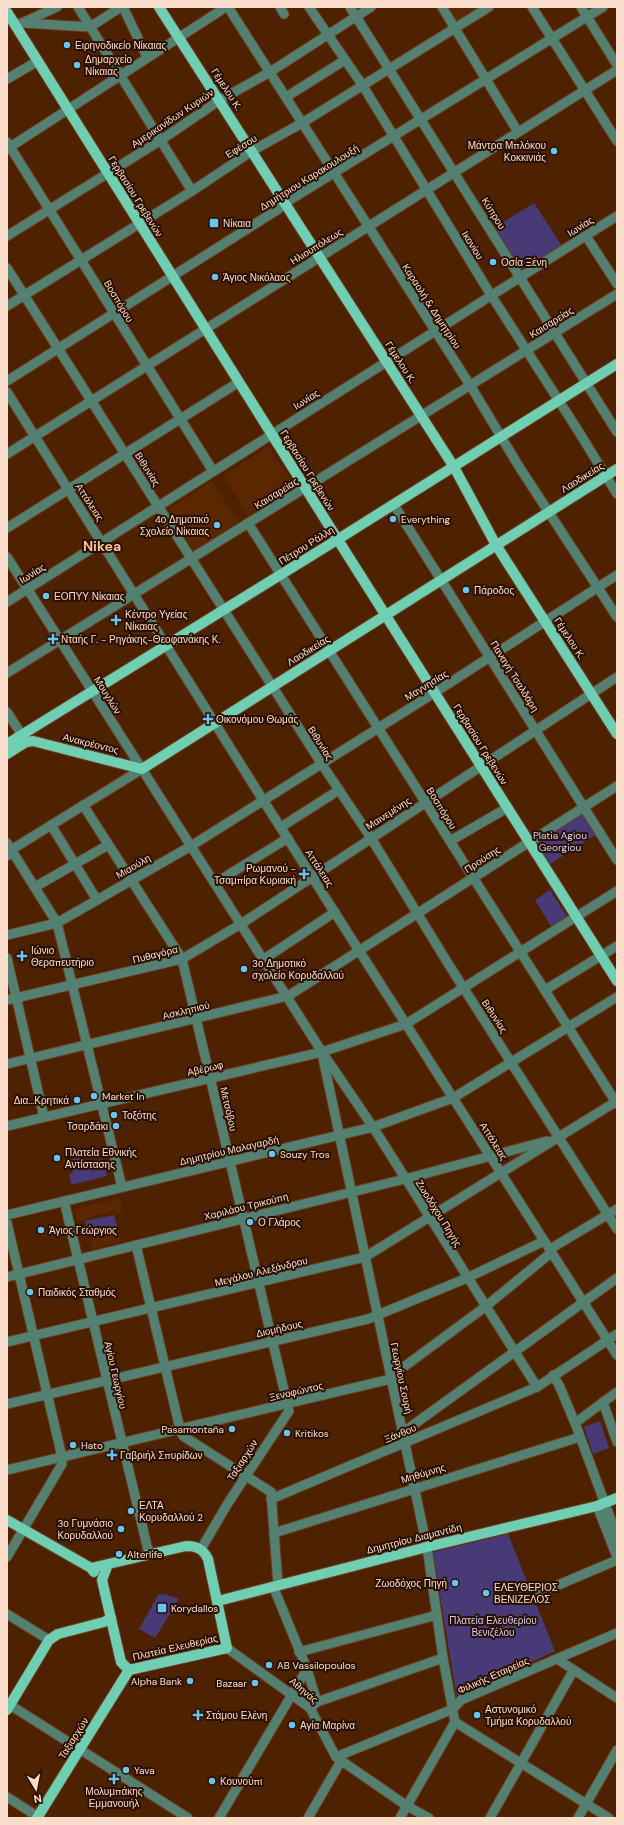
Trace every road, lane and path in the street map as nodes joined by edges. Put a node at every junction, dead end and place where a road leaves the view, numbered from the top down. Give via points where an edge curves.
1 (57, 7) edge
2 (78, 7) edge
3 (122, 7) edge
4 (159, 7) edge
5 (227, 7) edge
6 (309, 7) edge
7 (350, 7) edge
8 (371, 7) edge
9 (442, 7) edge
10 (489, 7) edge
11 (532, 7) edge
12 (582, 7) edge
13 (603, 7) edge
14 (7, 12) edge
15 (356, 16) junction
16 (587, 17) junction
17 (19, 24) junction
18 (90, 27) junction
19 (455, 28) junction
20 (327, 35) junction
21 (178, 36) junction
22 (551, 39) junction
23 (147, 57) junction
24 (345, 60) junction
25 (38, 61) junction
26 (617, 65) edge
27 (390, 68) junction
28 (617, 70) edge
29 (270, 72) junction
30 (120, 74) junction
31 (7, 79) edge
32 (487, 79) junction
33 (363, 86) junction
34 (584, 91) junction
35 (286, 97) junction
36 (220, 100) junction
37 (68, 109) junction
38 (421, 120) junction
39 (302, 123) junction
40 (518, 132) junction
41 (393, 137) junction
42 (161, 140) junction
43 (617, 141) edge
44 (8, 146) edge
45 (252, 151) junction
46 (455, 172) junction
47 (334, 173) junction
48 (108, 174) junction
49 (426, 190) junction
50 (192, 191) junction
51 (285, 203) junction
52 (50, 210) junction
53 (617, 216) edge
54 (139, 224) junction
55 (368, 226) junction
56 (7, 236) edge
57 (586, 236) junction
58 (319, 257) junction
59 (81, 260) junction
60 (7, 268) edge
61 (172, 276) junction
62 (521, 277) junction
63 (617, 284) edge
64 (617, 294) edge
65 (25, 295) junction
66 (491, 295) junction
67 (7, 306) edge
68 (113, 314) junction
69 (205, 329) junction
70 (435, 331) junction
71 (555, 332) junction
72 (59, 348) junction
73 (526, 349) junction
74 (386, 362) junction
75 (617, 364) edge
76 (146, 366) junction
77 (7, 381) edge
78 (239, 382) junction
79 (586, 383) junction
80 (470, 385) junction
81 (7, 392) edge
82 (91, 401) junction
83 (559, 401) junction
84 (421, 415) junction
85 (181, 419) junction
86 (617, 432) edge
87 (272, 434) junction
88 (35, 436) junction
89 (501, 437) junction
90 (7, 454) edge
91 (125, 454) junction
92 (454, 467) junction
93 (617, 470) edge
94 (213, 471) junction
95 (606, 476) junction
96 (305, 488) junction
97 (69, 490) junction
98 (617, 494) edge
99 (394, 505) junction
100 (158, 506) junction
101 (548, 512) junction
102 (248, 523) junction
103 (7, 528) edge
104 (338, 540) junction
105 (102, 542) junction
106 (496, 544) junction
107 (7, 557) edge
108 (192, 558) junction
109 (281, 575) junction
110 (617, 575) edge
111 (441, 579) junction
112 (598, 586) junction
113 (27, 589) junction
114 (134, 594) junction
115 (7, 602) edge
116 (225, 610) junction
117 (385, 615) junction
118 (617, 617) edge
119 (545, 621) junction
120 (60, 640) junction
121 (167, 646) junction
122 (329, 651) junction
123 (490, 656) junction
124 (7, 673) edge
125 (617, 677) edge
126 (273, 686) junction
127 (93, 691) junction
128 (434, 693) junction
129 (592, 694) junction
130 (7, 712) edge
131 (215, 723) junction
132 (378, 728) junction
133 (536, 730) junction
134 (617, 734) edge
135 (22, 735) junction
136 (7, 744) edge
137 (7, 754) edge
138 (321, 763) junction
139 (481, 766) junction
140 (142, 769) junction
141 (617, 786) edge
142 (339, 790) junction
143 (263, 800) junction
144 (425, 802) junction
145 (83, 805) junction
146 (584, 806) junction
147 (507, 808) junction
148 (51, 825) junction
149 (281, 827) junction
150 (288, 838) junction
151 (371, 838) junction
152 (450, 841) junction
153 (529, 842) junction
154 (108, 845) junction
155 (191, 846) junction
156 (8, 850) edge
157 (617, 860) edge
158 (75, 864) junction
159 (312, 876) junction
160 (473, 878) junction
161 (131, 880) junction
162 (215, 883) junction
163 (35, 888) junction
164 (617, 891) edge
165 (97, 900) junction
166 (335, 912) junction
167 (417, 914) junction
168 (576, 917) junction
169 (57, 923) junction
170 (241, 924) junction
171 (7, 935) edge
172 (617, 946) edge
173 (360, 951) junction
174 (520, 952) junction
175 (601, 956) junction
176 (7, 958) edge
177 (182, 959) junction
178 (264, 959) junction
179 (617, 981) edge
180 (72, 985) junction
181 (464, 988) junction
182 (544, 990) junction
183 (288, 996) junction
184 (617, 997) edge
185 (12, 998) edge
186 (196, 1018) junction
187 (406, 1024) junction
188 (568, 1027) junction
189 (87, 1045) junction
190 (322, 1052) junction
191 (31, 1058) junction
192 (512, 1063) junction
193 (7, 1064) edge
194 (210, 1078) junction
195 (453, 1098) junction
196 (617, 1102) edge
197 (102, 1104) junction
198 (44, 1117) junction
199 (7, 1126) edge
200 (372, 1127) junction
201 (340, 1136) junction
202 (559, 1137) junction
203 (491, 1157) junction
204 (230, 1161) junction
205 (501, 1173) junction
206 (405, 1179) junction
207 (122, 1187) junction
208 (351, 1191) junction
209 (64, 1201) junction
210 (617, 1209) edge
211 (7, 1215) edge
212 (608, 1215) junction
213 (244, 1218) junction
214 (428, 1218) junction
215 (7, 1223) edge
216 (617, 1229) edge
217 (544, 1241) junction
218 (136, 1244) junction
219 (551, 1251) junction
220 (365, 1257) junction
221 (78, 1259) junction
222 (19, 1274) junction
223 (7, 1277) edge
224 (467, 1278) junction
225 (617, 1278) edge
226 (259, 1282) junction
227 (583, 1301) junction
228 (485, 1307) junction
229 (151, 1308) junction
230 (378, 1315) junction
231 (92, 1322) junction
232 (617, 1334) edge
233 (33, 1336) junction
234 (607, 1340) junction
235 (273, 1341) junction
236 (7, 1342) edge
237 (514, 1352) junction
238 (617, 1355) edge
239 (165, 1366) junction
240 (553, 1375) junction
241 (391, 1379) junction
242 (106, 1380) junction
243 (537, 1387) junction
244 (617, 1392) edge
245 (47, 1394) junction
246 (603, 1402) junction
247 (7, 1404) edge
248 (288, 1404) junction
249 (575, 1423) junction
250 (180, 1429) junction
251 (402, 1432) junction
252 (580, 1437) junction
253 (617, 1442) edge
254 (121, 1443) junction
255 (405, 1443) junction
256 (62, 1457) junction
257 (7, 1470) edge
258 (246, 1475) junction
259 (414, 1488) junction
260 (617, 1498) edge
261 (271, 1499) junction
262 (601, 1504) junction
263 (7, 1520) edge
264 (23, 1530) junction
265 (274, 1533) junction
266 (617, 1536) edge
267 (427, 1547) junction
268 (201, 1549) junction
269 (149, 1554) junction
270 (617, 1556) edge
271 (7, 1557) edge
272 (617, 1560) edge
273 (108, 1564) junction
274 (91, 1568) junction
275 (102, 1580) junction
276 (276, 1586) junction
277 (537, 1594) dead end
278 (218, 1601) junction
279 (7, 1614) edge
280 (437, 1616) junction
281 (111, 1618) junction
282 (617, 1633) edge
283 (49, 1640) junction
284 (227, 1648) junction
285 (299, 1652) junction
286 (443, 1658) junction
287 (557, 1659) junction
288 (307, 1669) junction
289 (129, 1670) junction
290 (574, 1671) junction
291 (292, 1694) junction
292 (617, 1698) edge
293 (314, 1705) junction
294 (8, 1706) edge
295 (454, 1709) junction
296 (455, 1722) junction
297 (80, 1749) junction
298 (617, 1750) edge
299 (339, 1759) junction
300 (520, 1763) junction
301 (7, 1797) edge
302 (586, 1804) junction
303 (407, 1806) junction
304 (38, 1818) edge
305 (188, 1818) edge
306 (219, 1818) edge
307 (308, 1818) edge
308 (400, 1818) edge
309 (429, 1818) edge
310 (490, 1818) edge
311 (578, 1818) edge
312 (609, 1818) edge

1 - 17 street
2 - 18 street
3 - 18 street
3 - 23 street
4 - 21 main road, Γέμελου Κ.
5 - 21 street
5 - 29 street, Καραολή & Δημητρίου
6 - 20 street, Ικονίου
7 - 15 street, Κύπρου
8 - 15 street, Αμερικανίδων Κυριών
9 - 19 street
10 - 19 street, Εφέσου
11 - 22 street
12 - 16 street
13 - 16 street, Δημήτριου Καρακουλουξή
14 - 17 main road, Γερβασίου Γρεβενών
15 - 20 street, Αμερικανίδων Κυριών
15 - 27 street, Κύπρου
16 - 22 street, Δημήτριου Καρακουλουξή
16 - 26 street
17 - 18 street
17 - 25 main road, Γερβασίου Γρεβενών
18 - 30 street
19 - 27 street, Εφέσου
19 - 32 street
20 - 24 street, Ικονίου
20 - 29 street, Αμερικανίδων Κυριών
21 - 23 street
21 - 36 main road, Γέμελου Κ.
22 - 32 street, Δημήτριου Καρακουλουξή
22 - 34 street
23 - 30 street
24 - 33 street, Ικονίου
24 - 35 street
25 - 31 street
25 - 37 main road, Γερβασίου Γρεβενών
27 - 33 street, Εφέσου
27 - 38 street, Κύπρου
28 - 34 street, Ηλιουπόλεως
29 - 35 street, Καραολή & Δημητρίου
29 - 36 street, Αμερικανίδων Κυριών
30 - 37 street
30 - 42 street
32 - 38 street, Δημήτριου Καρακουλουξή
32 - 40 street
33 - 39 street, Εφέσου
33 - 41 street, Ικονίου
34 - 40 street, Ηλιουπόλεως
34 - 43 street
35 - 39 street, Καραολή & Δημητρίου
36 - 42 street, Αμερικανίδων Κυριών
36 - 45 main road, Γέμελου Κ.
37 - 44 street
37 - 48 main road, Γερβασίου Γρεβενών
38 - 41 street, Δημήτριου Καρακουλουξή
38 - 46 street, Κύπρου
39 - 45 street, Εφέσου
39 - 47 street, Καραολή & Δημητρίου
40 - 46 street, Ηλιουπόλεως
41 - 47 street, Δημήτριου Καρακουλουξή
41 - 49 street, Ικονίου
42 - 48 street, Αμερικανίδων Κυριών
42 - 50 street
44 - 52 street, Βοσπόρου
45 - 50 street, Εφέσου
45 - 51 main road, Γέμελου Κ.
46 - 49 street, Ηλιουπόλεως
46 - 62 street, Κύπρου
47 - 51 street, Δημήτριου Καρακουλουξή
47 - 55 street, Καραολή & Δημητρίου
48 - 52 street, Αμερικανίδων Κυριών
48 - 54 main road, Γερβασίου Γρεβενών
49 - 55 street, Ηλιουπόλεως
49 - 66 street, Ικονίου
50 - 54 street, Εφέσου
51 - 58 main road, Γέμελου Κ.
51 - 61 street, Δημήτριου Καρακουλουξή
52 - 56 street, Αμερικανίδων Κυριών
52 - 59 street, Βοσπόρου
53 - 57 street, Ιωνίας
54 - 59 street, Εφέσου
54 - 61 main road, Γερβασίου Γρεβενών
55 - 58 street, Ηλιουπόλεως
55 - 70 street, Καραολή & Δημητρίου
57 - 62 street, Ιωνίας
57 - 63 street
58 - 69 street, Ηλιουπόλεως
58 - 74 main road, Γέμελου Κ.
59 - 65 street, Εφέσου
59 - 68 street, Βοσπόρου
60 - 65 street, Βιθυνίας
61 - 68 street, Δημήτριου Καρακουλουξή
61 - 69 main road, Γερβασίου Γρεβενών
62 - 66 street, Ιωνίας
62 - 71 street, Κύπρου
64 - 71 street, Καισαρείας
65 - 67 street, Εφέσου
65 - 72 street, Βιθυνίας
66 - 70 street, Ιωνίας
66 - 73 street, Ικονίου
68 - 72 street, Δημήτριου Καρακουλουξή
68 - 76 street, Βοσπόρου
69 - 76 street, Ηλιουπόλεως
69 - 78 main road, Γερβασίου Γρεβενών
70 - 74 street, Ιωνίας
70 - 80 street, Καραολή & Δημητρίου
71 - 73 street, Καισαρείας
71 - 79 street, Κύπρου
72 - 77 street, Δημήτριου Καρακουλουξή
72 - 82 street, Βιθυνίας
73 - 80 street, Καισαρείας
73 - 83 street, Ικονίου
74 - 84 main road, Γέμελου Κ.
74 - 87 street, Ιωνίας
75 - 79 main road, Πέτρου Ράλλη
76 - 82 street, Ηλιουπόλεως
76 - 85 street, Βοσπόρου
78 - 85 street
78 - 87 main road, Γερβασίου Γρεβενών
79 - 83 main road, Πέτρου Ράλλη
79 - 86 street, Κύπρου
80 - 84 street, Καισαρείας
80 - 89 street, Καραολή & Δημητρίου
81 - 88 street, Αττάλειας
82 - 88 street, Ηλιουπόλεως
82 - 91 street, Βιθυνίας
83 - 89 main road, Πέτρου Ράλλη
83 - 95 street, Ικονίου
84 - 92 main road, Γέμελου Κ.
84 - 96 street, Καισαρείας
85 - 91 street
85 - 94 street, Βοσπόρου
87 - 94 street, Ιωνίας
87 - 96 main road, Γερβασίου Γρεβενών
88 - 90 street, Ηλιουπόλεως
88 - 97 street, Αττάλειας
89 - 92 main road, Πέτρου Ράλλη
89 - 101 street, Καραολή & Δημητρίου
91 - 97 street
91 - 100 street, Βιθυνίας
92 - 99 main road, Πέτρου Ράλλη
92 - 106 main road, Γέμελου Κ.
93 - 95 main road, Λαοδικείας
94 - 100 street, Ιωνίας
95 - 98 street, Ικονίου
95 - 101 main road, Λαοδικείας
96 - 102 street, Καισαρείας
96 - 104 main road, Γερβασίου Γρεβενών
97 - 103 street
97 - 105 street, Αττάλειας
99 - 104 main road, Πέτρου Ράλλη
99 - 111 street, Παναγή Τσαλδάρη
100 - 105 street, Ιωνίας
100 - 108 street, Βιθυνίας
101 - 106 main road, Λαοδικείας
101 - 112 street, Καραολή & Δημητρίου
102 - 108 street, Καισαρείας
102 - 109 street, Βοσπόρου
104 - 109 main road, Πέτρου Ράλλη
104 - 117 main road, Γερβασίου Γρεβενών
105 - 113 street, Ιωνίας
105 - 114 street, Αττάλειας
106 - 111 main road, Λαοδικείας
106 - 119 main road, Γέμελου Κ.
107 - 113 street, Μουγλών
108 - 114 street, Καισαρείας
108 - 116 street, Βιθυνίας
109 - 116 main road, Πέτρου Ράλλη
109 - 122 street, Βοσπόρου
110 - 112 street, Μαγνησίας
111 - 117 main road, Λαοδικείας
111 - 123 street, Παναγή Τσαλδάρη
112 - 118 street, Καραολή & Δημητρίου
112 - 119 street, Μαγνησίας
113 - 115 street, Ιωνίας
113 - 120 street, Μουγλών
114 - 120 street, Καισαρείας
114 - 121 street, Αττάλειας
116 - 121 main road, Πέτρου Ράλλη
116 - 126 street, Βιθυνίας
117 - 122 main road, Λαοδικείας
117 - 128 main road, Γερβασίου Γρεβενών
119 - 123 street, Μαγνησίας
119 - 129 main road, Γέμελου Κ.
120 - 124 street, Καισαρείας
120 - 127 street, Μουγλών
121 - 127 main road, Πέτρου Ράλλη
121 - 131 street, Αττάλειας
122 - 126 main road, Λαοδικείας
122 - 132 street, Βοσπόρου
123 - 128 street, Μαγνησίας
123 - 133 street, Παναγή Τσαλδάρη
125 - 129 street, Μαινεμένης
126 - 131 main road, Λαοδικείας
126 - 138 street, Βιθυνίας
127 - 135 main road, Πέτρου Ράλλη
127 - 140 street, Μουγλών
128 - 132 street, Μαγνησίας
128 - 139 main road, Γερβασίου Γρεβενών
129 - 133 street, Μαινεμένης
129 - 134 main road, Γέμελου Κ.
130 - 135 street
131 - 140 main road, Λαοδικείας
131 - 143 street, Αττάλειας
132 - 138 street, Μαγνησίας
132 - 144 street, Βοσπόρου
133 - 139 street, Μαινεμένης
133 - 146 street, Παναγή Τσαλδάρη
135 - 136 main road, Πέτρου Ράλλη
137 - 140 main road, Ανακρέοντος via 26,742 33,741
138 - 142 street, Βιθυνίας
138 - 143 street, Μαγνησίας
139 - 144 street, Μαινεμένης
139 - 147 main road, Γερβασίου Γρεβενών
140 - 145 street, Λαοδικείας
140 - 155 street, Μουγλών
141 - 146 street, Προύσης
142 - 149 street
142 - 151 street, Βιθυνίας
143 - 149 street, Αττάλειας
143 - 155 street, Μιαούλη
144 - 151 street, Μαινεμένης
144 - 152 street, Βοσπόρου
145 - 148 street, Λαοδικείας
145 - 154 street, Μετσόβου
146 - 153 street, Προύσης
146 - 157 street, Παναγή Τσαλδάρη
147 - 152 street
147 - 153 main road, Γερβασίου Γρεβενών
148 - 156 street, Λαοδικείας
148 - 158 street
149 - 150 street, Αττάλειας
150 - 159 street, Αττάλειας
150 - 162 street
151 - 159 street, Μαινεμένης
151 - 167 street, Βιθυνίας
152 - 160 street, Βοσπόρου
153 - 160 street, Προύσης
153 - 168 main road, Γερβασίου Γρεβενών
154 - 158 street
154 - 161 street, Μετσόβου
155 - 161 street, Μιαούλη
155 - 162 street, Μουγλών
156 - 163 street
158 - 163 street
158 - 165 street
159 - 166 street, Αττάλειας
159 - 170 street, Πυθαγόρα
160 - 167 street, Προύσης
160 - 174 street, Βοσπόρου
161 - 165 street, Μιαούλη
161 - 177 street, Μετσόβου
162 - 170 street, Μουγλών
163 - 169 street
164 - 168 street, Αβέρωφ
165 - 169 street, Μιαούλη
166 - 173 street, Αττάλειας
166 - 178 street
167 - 173 street, Προύσης
167 - 181 street, Βιθυνίας
168 - 174 street, Αβέρωφ
168 - 175 main road, Γερβασίου Γρεβενών
169 - 171 street, Μιαούλη
169 - 180 street
170 - 177 street, Πυθαγόρα
170 - 178 street, Μουγλών
172 - 175 street
173 - 183 street, Ασκληπιού
173 - 187 street, Αττάλειας
174 - 181 street, Αβέρωφ
174 - 182 street, Βοσπόρου
175 - 179 main road, Γερβασίου Γρεβενών
175 - 182 street
176 - 185 street
177 - 180 street, Πυθαγόρα
177 - 186 street, Μετσόβου
178 - 183 street, Ζωοδόχου Πηγής
180 - 185 street, Πυθαγόρα
180 - 189 street
181 - 187 street, Αβέρωφ
181 - 192 street, Βιθυνίας
182 - 188 street, Βοσπόρου
183 - 186 street, Ασκληπιού
183 - 190 street, Ζωοδόχου Πηγής
184 - 188 street, Δημητρίου Μαλαγαρδή
185 - 191 street
186 - 189 street, Ασκληπιού
186 - 194 street, Μετσόβου
187 - 190 street, Αβέρωφ
187 - 195 street, Αττάλειας
188 - 192 street, Δημητρίου Μαλαγαρδή
188 - 196 street, Βοσπόρου
189 - 191 street, Ασκληπιού
189 - 197 street
190 - 194 street, Αβέρωφ
190 - 200 street, Ζωοδόχου Πηγής
190 - 201 street, Γεωργίου Σουρή
191 - 193 street, Ασκληπιού
191 - 198 street
192 - 195 street, Δημητρίου Μαλαγαρδή
192 - 202 street, Βιθυνίας
194 - 197 street, Αβέρωφ
194 - 204 street, Μετσόβου
195 - 200 street, Δημητρίου Μαλαγαρδή
195 - 203 street, Αττάλειας
196 - 202 street
197 - 198 street, Αβέρωφ
197 - 207 street
198 - 199 street, Αβέρωφ
200 - 201 street, Δημητρίου Μαλαγαρδή
200 - 206 street, Ζωοδόχου Πηγής
201 - 204 street, Δημητρίου Μαλαγαρδή
201 - 208 street, Γεωργίου Σουρή
202 - 203 street, Χαριλάου Τρικούπη
202 - 205 street, Μεγάλου Αλεξάνδρου
202 - 212 street, Βιθυνίας
203 - 205 street, Αττάλειας
203 - 206 street, Χαριλάου Τρικούπη
204 - 207 street, Δημητρίου Μαλαγαρδή
204 - 213 street, Μετσόβου
205 - 214 street, Μεγάλου Αλεξάνδρου
205 - 217 street, Αττάλειας
206 - 208 street, Χαριλάου Τρικούπη
206 - 214 street, Ζωοδόχου Πηγής
207 - 209 street, Δημητρίου Μαλαγαρδή
208 - 213 street, Χαριλάου Τρικούπη
208 - 220 street, Γεωργίου Σουρή
209 - 211 street, Δημητρίου Μαλαγαρδή
209 - 221 street, Αγίου Γεωργίου
210 - 212 street, Ξενοφώντος
212 - 216 street, Βιθυνίας
212 - 219 street, Ξενοφώντος
213 - 218 street, Χαριλάου Τρικούπη
213 - 226 street, Μετσόβου
214 - 220 street, Μεγάλου Αλεξάνδρου
214 - 224 street, Ζωοδόχου Πηγής
215 - 222 street
217 - 219 street, Αττάλειας
217 - 224 street, Διομήδους
218 - 221 street, Χαριλάου Τρικούπη
218 - 229 street
219 - 227 street, Αττάλειας
219 - 228 street, Ξενοφώντος
220 - 226 street, Μεγάλου Αλεξάνδρου
220 - 230 street, Γεωργίου Σουρή
221 - 222 street, Χαριλάου Τρικούπη
221 - 231 street, Αγίου Γεωργίου
222 - 223 street, Χαριλάου Τρικούπη
222 - 233 street
224 - 228 street, Ζωοδόχου Πηγής
224 - 230 street, Διομήδους
225 - 227 street
226 - 229 street, Μεγάλου Αλεξάνδρου
226 - 235 street, Μετσόβου
227 - 234 street, Αττάλειας
227 - 237 street
228 - 237 street, Ζωοδόχου Πηγής
228 - 241 street, Ξενοφώντος
229 - 231 street, Μεγάλου Αλεξάνδρου
229 - 239 street
230 - 235 street, Διομήδους
230 - 241 street, Γεωργίου Σουρή
231 - 233 street, Μεγάλου Αλεξάνδρου
231 - 242 street, Αγίου Γεωργίου
232 - 234 street, Ξάνθου
233 - 236 street, Μεγάλου Αλεξάνδρου
233 - 245 street
234 - 238 street, Αττάλειας
234 - 240 street, Ξάνθου
235 - 239 street, Διομήδους
235 - 248 street, Μετσόβου
237 - 243 street, Ζωοδόχου Πηγής
237 - 251 street
239 - 242 street, Διομήδους
239 - 250 street
240 - 243 street, Ξάνθου
240 - 249 street
241 - 248 street, Ξενοφώντος
241 - 251 street, Γεωργίου Σουρή
242 - 245 street, Διομήδους
242 - 254 street, Αγίου Γεωργίου
243 - 255 street, Ξάνθου
244 - 246 street
245 - 247 street, Διομήδους
245 - 256 street
246 - 249 street
246 - 253 street
248 - 250 street, Ξενοφώντος
248 - 258 street, Ταξιαρχών via 289,1411
249 - 252 street
250 - 254 street, Ξενοφώντος
250 - 258 street via 183,1436
251 - 255 street, Γεωργίου Σουρή
252 - 259 street, Μηθύμνης
252 - 262 street
254 - 256 street, Ξενοφώντος
254 - 269 street, Αγίου Γεωργίου
255 - 259 street, Γεωργίου Σουρή
255 - 261 street, Ξάνθου
256 - 257 street, Ξενοφώντος
256 - 264 street via 62,1464
258 - 261 street via 271,1492
258 - 268 street, Ταξιαρχών
259 - 265 street, Μηθύμνης
259 - 267 street, Γεωργίου Σουρή
260 - 262 main road, Δημητρίου Διαμαντίδη
261 - 265 street
262 - 266 street
262 - 267 main road, Δημητρίου Διαμαντίδη
262 - 270 street
263 - 264 main road
264 - 271 street
264 - 274 main road
265 - 276 street
267 - 276 main road, Δημητρίου Διαμαντίδη
267 - 280 street, Γεωργίου Σουρή
268 - 269 main road via 186,1546
268 - 278 main road, Πλατεία Ελευθερίας via 208,1559
269 - 273 main road
272 - 277 street
273 - 274 main road
273 - 275 main road
274 - 275 main road
275 - 281 main road, Πλατεία Ελευθερίας
276 - 278 main road, Δημητρίου Διαμαντίδη
276 - 285 street
278 - 284 main road, Πλατεία Ελευθερίας
279 - 283 street
280 - 285 street
280 - 286 street, Γεωργίου Σουρή
281 - 283 main road via 58,1634
281 - 289 main road, Πλατεία Ελευθερίας via 121,1662
282 - 287 street, Φιλικής Εταιρείας
283 - 294 main road
284 - 289 main road, Πλατεία Ελευθερίας
284 - 291 street, Αθηνάς
285 - 288 street
286 - 293 street
286 - 295 street, Γεωργίου Σουρή
287 - 290 street
287 - 295 street, Φιλικής Εταιρείας via 461,1700
288 - 291 street
288 - 293 street
289 - 297 main road, Ταξιαρχών
290 - 292 street
290 - 300 street
291 - 293 street, Αθηνάς
291 - 306 street
293 - 299 street, Αθηνάς
294 - 297 street
295 - 296 street, Γεωργίου Σουρή
295 - 299 street, Φιλικής Εταιρείας
296 - 300 street
296 - 303 street
297 - 304 main road, Ταξιαρχών
297 - 305 street
298 - 302 street
299 - 303 street, Αθηνάς
299 - 307 street
300 - 302 street
300 - 310 street
301 - 304 street
302 - 311 street
302 - 312 street
303 - 308 street
303 - 309 street, Αθηνάς

